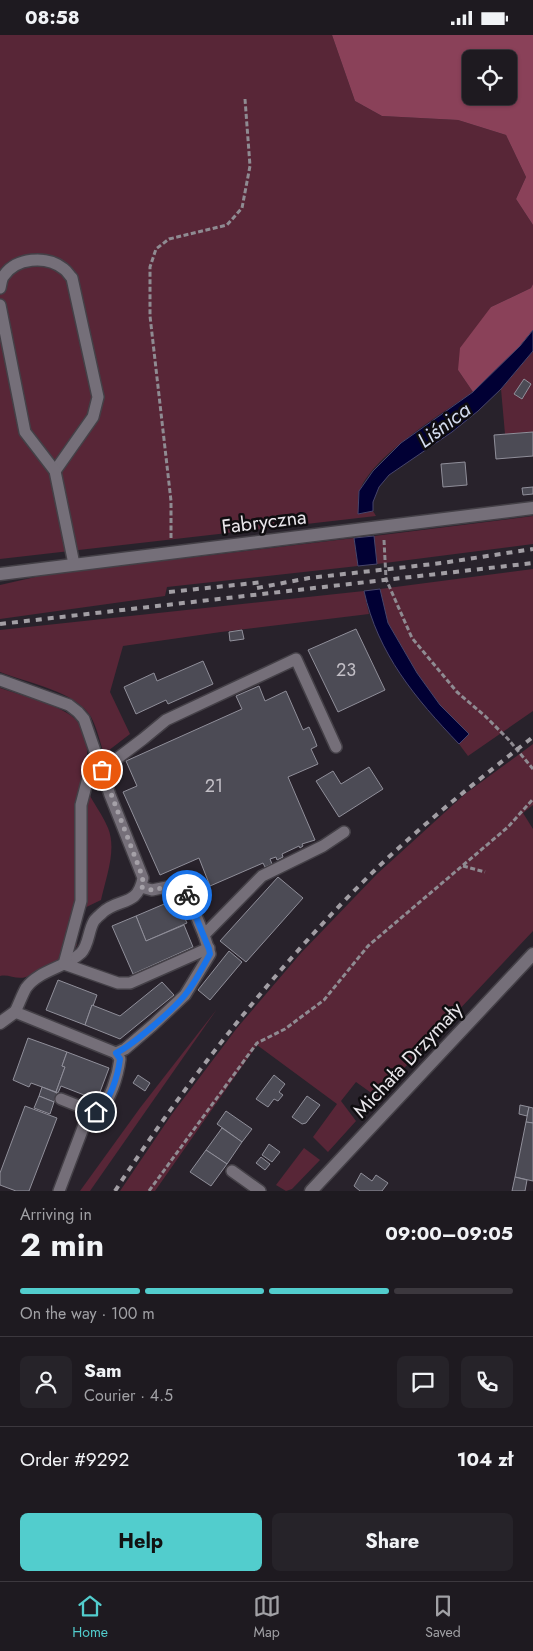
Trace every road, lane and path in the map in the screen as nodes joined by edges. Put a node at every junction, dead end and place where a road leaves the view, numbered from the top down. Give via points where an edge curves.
1 (245, 99) dead end
2 (0, 288) edge
3 (0, 305) edge
4 (54, 471) junction
5 (533, 508) edge
6 (384, 527) junction
7 (171, 553) junction
8 (74, 564) junction
9 (0, 574) edge
10 (0, 680) edge
11 (336, 747) dead end
12 (533, 769) edge
13 (102, 770) junction
14 (533, 799) edge
15 (344, 832) dead end
16 (462, 865) junction
17 (485, 872) dead end
18 (141, 887) junction
19 (204, 935) junction
20 (209, 949) junction
21 (533, 954) edge
22 (64, 964) junction
23 (15, 1012) junction
24 (0, 1023) edge
25 (116, 1053) junction
26 (61, 1099) dead end
27 (96, 1112) junction
28 (232, 1171) dead end
29 (59, 1191) edge
30 (149, 1191) edge
31 (260, 1191) edge
32 (311, 1191) edge

1 - 7 path via 250,166 242,208 227,225 169,239 156,249 150,267 150,316 171,501
2 - 4 lane via 2,277 15,265 31,260 43,260 63,268 72,278 98,397 93,417
3 - 4 lane via 25,432
4 - 8 lane
5 - 6 street, Fabryczna
6 - 7 street, Fabryczna
6 - 12 path via 386,579 412,638 457,692 491,721
7 - 8 street, Fabryczna
8 - 9 street, Fabryczna
10 - 13 lane via 78,712 84,719
11 - 13 lane via 296,659 166,720
13 - 18 lane via 143,878
13 - 22 lane via 88,778 81,805 81,901
14 - 16 path via 508,827
15 - 19 lane via 262,876
16 - 17 path
16 - 30 path via 368,946 324,1000 285,1029 257,1043
18 - 19 lane via 152,890 177,885 187,894
18 - 22 lane via 136,896 104,911 94,921 82,952
19 - 20 lane
20 - 22 lane via 130,983 118,983
20 - 25 lane via 210,954 185,995 125,1049
21 - 32 street, Michała Drzymały
22 - 23 lane via 27,987
23 - 24 street
23 - 25 lane
25 - 27 lane via 120,1059 119,1067 107,1101
26 - 27 lane
27 - 29 lane via 86,1120
28 - 31 lane

